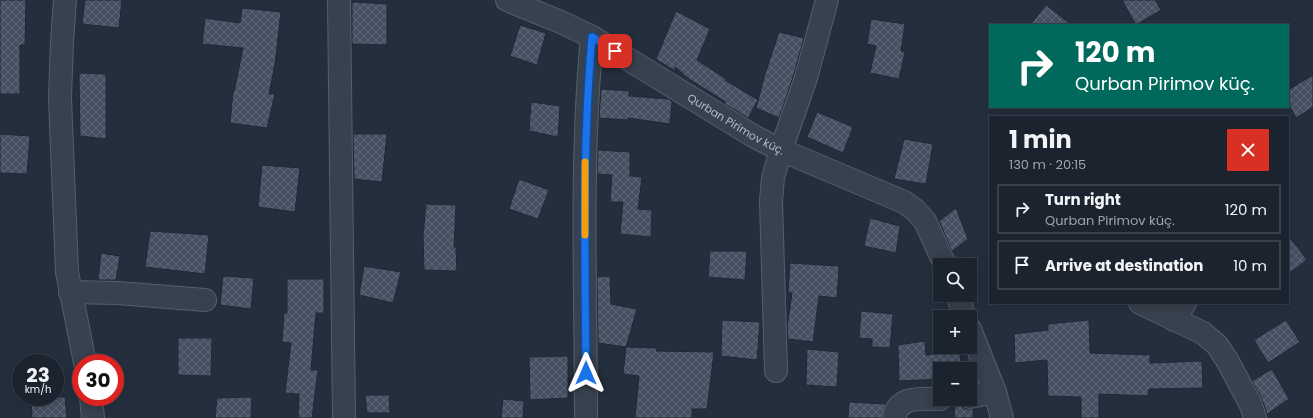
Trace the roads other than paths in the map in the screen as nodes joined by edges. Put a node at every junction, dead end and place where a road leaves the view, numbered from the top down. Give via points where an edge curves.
1 (65, 0) edge
2 (339, 0) edge
3 (507, 0) edge
4 (827, 0) edge
5 (592, 37) junction
6 (781, 150) junction
7 (941, 258) edge
8 (70, 292) junction
9 (205, 300) dead end
10 (1145, 304) edge
11 (1180, 311) edge
12 (977, 347) edge
13 (83, 354) edge
14 (776, 371) dead end
15 (995, 392) junction
16 (977, 395) edge
17 (933, 399) edge
18 (92, 406) edge
19 (93, 418) edge
20 (344, 418) edge
21 (586, 418) edge
22 (894, 418) edge
23 (1002, 418) edge
24 (1255, 418) edge

1 - 8 street via 60,98
2 - 20 street
3 - 5 street, Qurban Pirimov küç.
4 - 6 street via 806,78
5 - 6 street, Qurban Pirimov küç. via 755,137
5 - 21 street via 587,88 585,178
6 - 7 street, Qurban Pirimov küç. via 904,202 925,221
6 - 14 street via 773,178 771,201
8 - 9 street via 118,292
8 - 13 street
10 - 11 street
11 - 24 street via 1217,345 1252,405
12 - 15 street
15 - 16 street
15 - 23 street
17 - 22 street via 908,400 895,412
18 - 19 street

